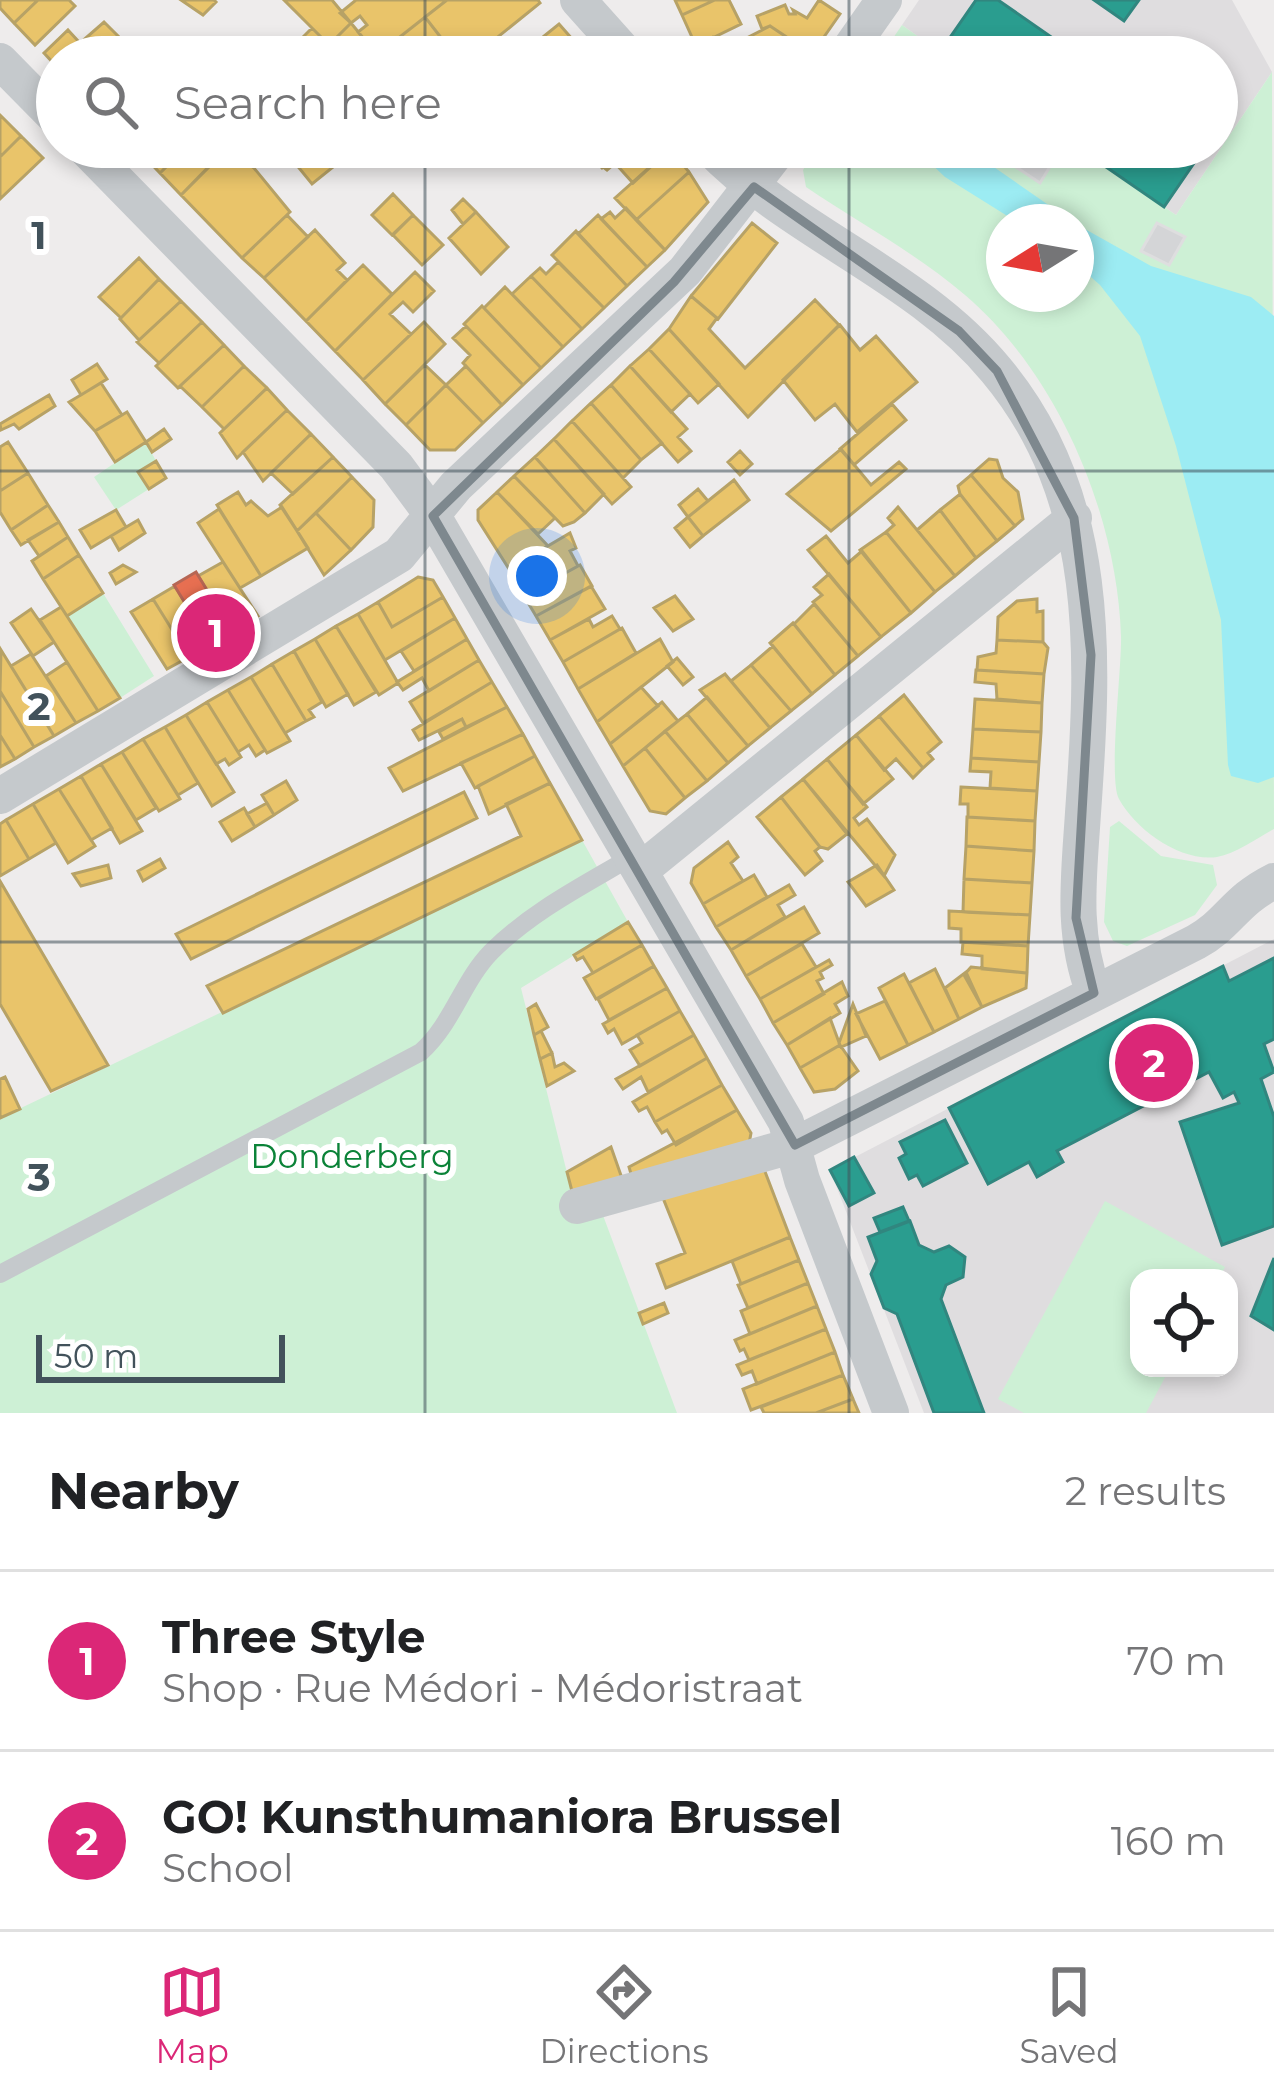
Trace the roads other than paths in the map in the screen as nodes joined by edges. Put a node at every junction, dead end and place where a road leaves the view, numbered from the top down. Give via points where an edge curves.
1 (578, 0) edge
2 (884, 0) edge
3 (610, 36) edge
4 (859, 36) edge
5 (0, 61) edge
6 (36, 98) edge
7 (105, 168) edge
8 (733, 168) edge
9 (767, 168) edge
10 (754, 187) junction
11 (433, 516) junction
12 (1074, 518) junction
13 (0, 796) edge
14 (637, 863) junction
15 (1274, 881) edge
16 (1094, 993) junction
17 (795, 1144) junction
18 (577, 1206) dead end
19 (0, 1274) edge
20 (892, 1413) edge

1 - 3 street
2 - 4 street
5 - 6 street
7 - 11 street via 396,466
8 - 10 street
9 - 10 street
10 - 11 street via 674,282
10 - 12 street via 978,350 1027,415
11 - 13 street via 370,576
11 - 14 street
12 - 14 street
12 - 16 street via 1087,580 1092,688 1076,918
14 - 17 street
14 - 19 lane via 547,906 490,953 445,1030 421,1052
15 - 16 street via 1234,904 1210,934
16 - 17 street
17 - 18 street
17 - 20 street

